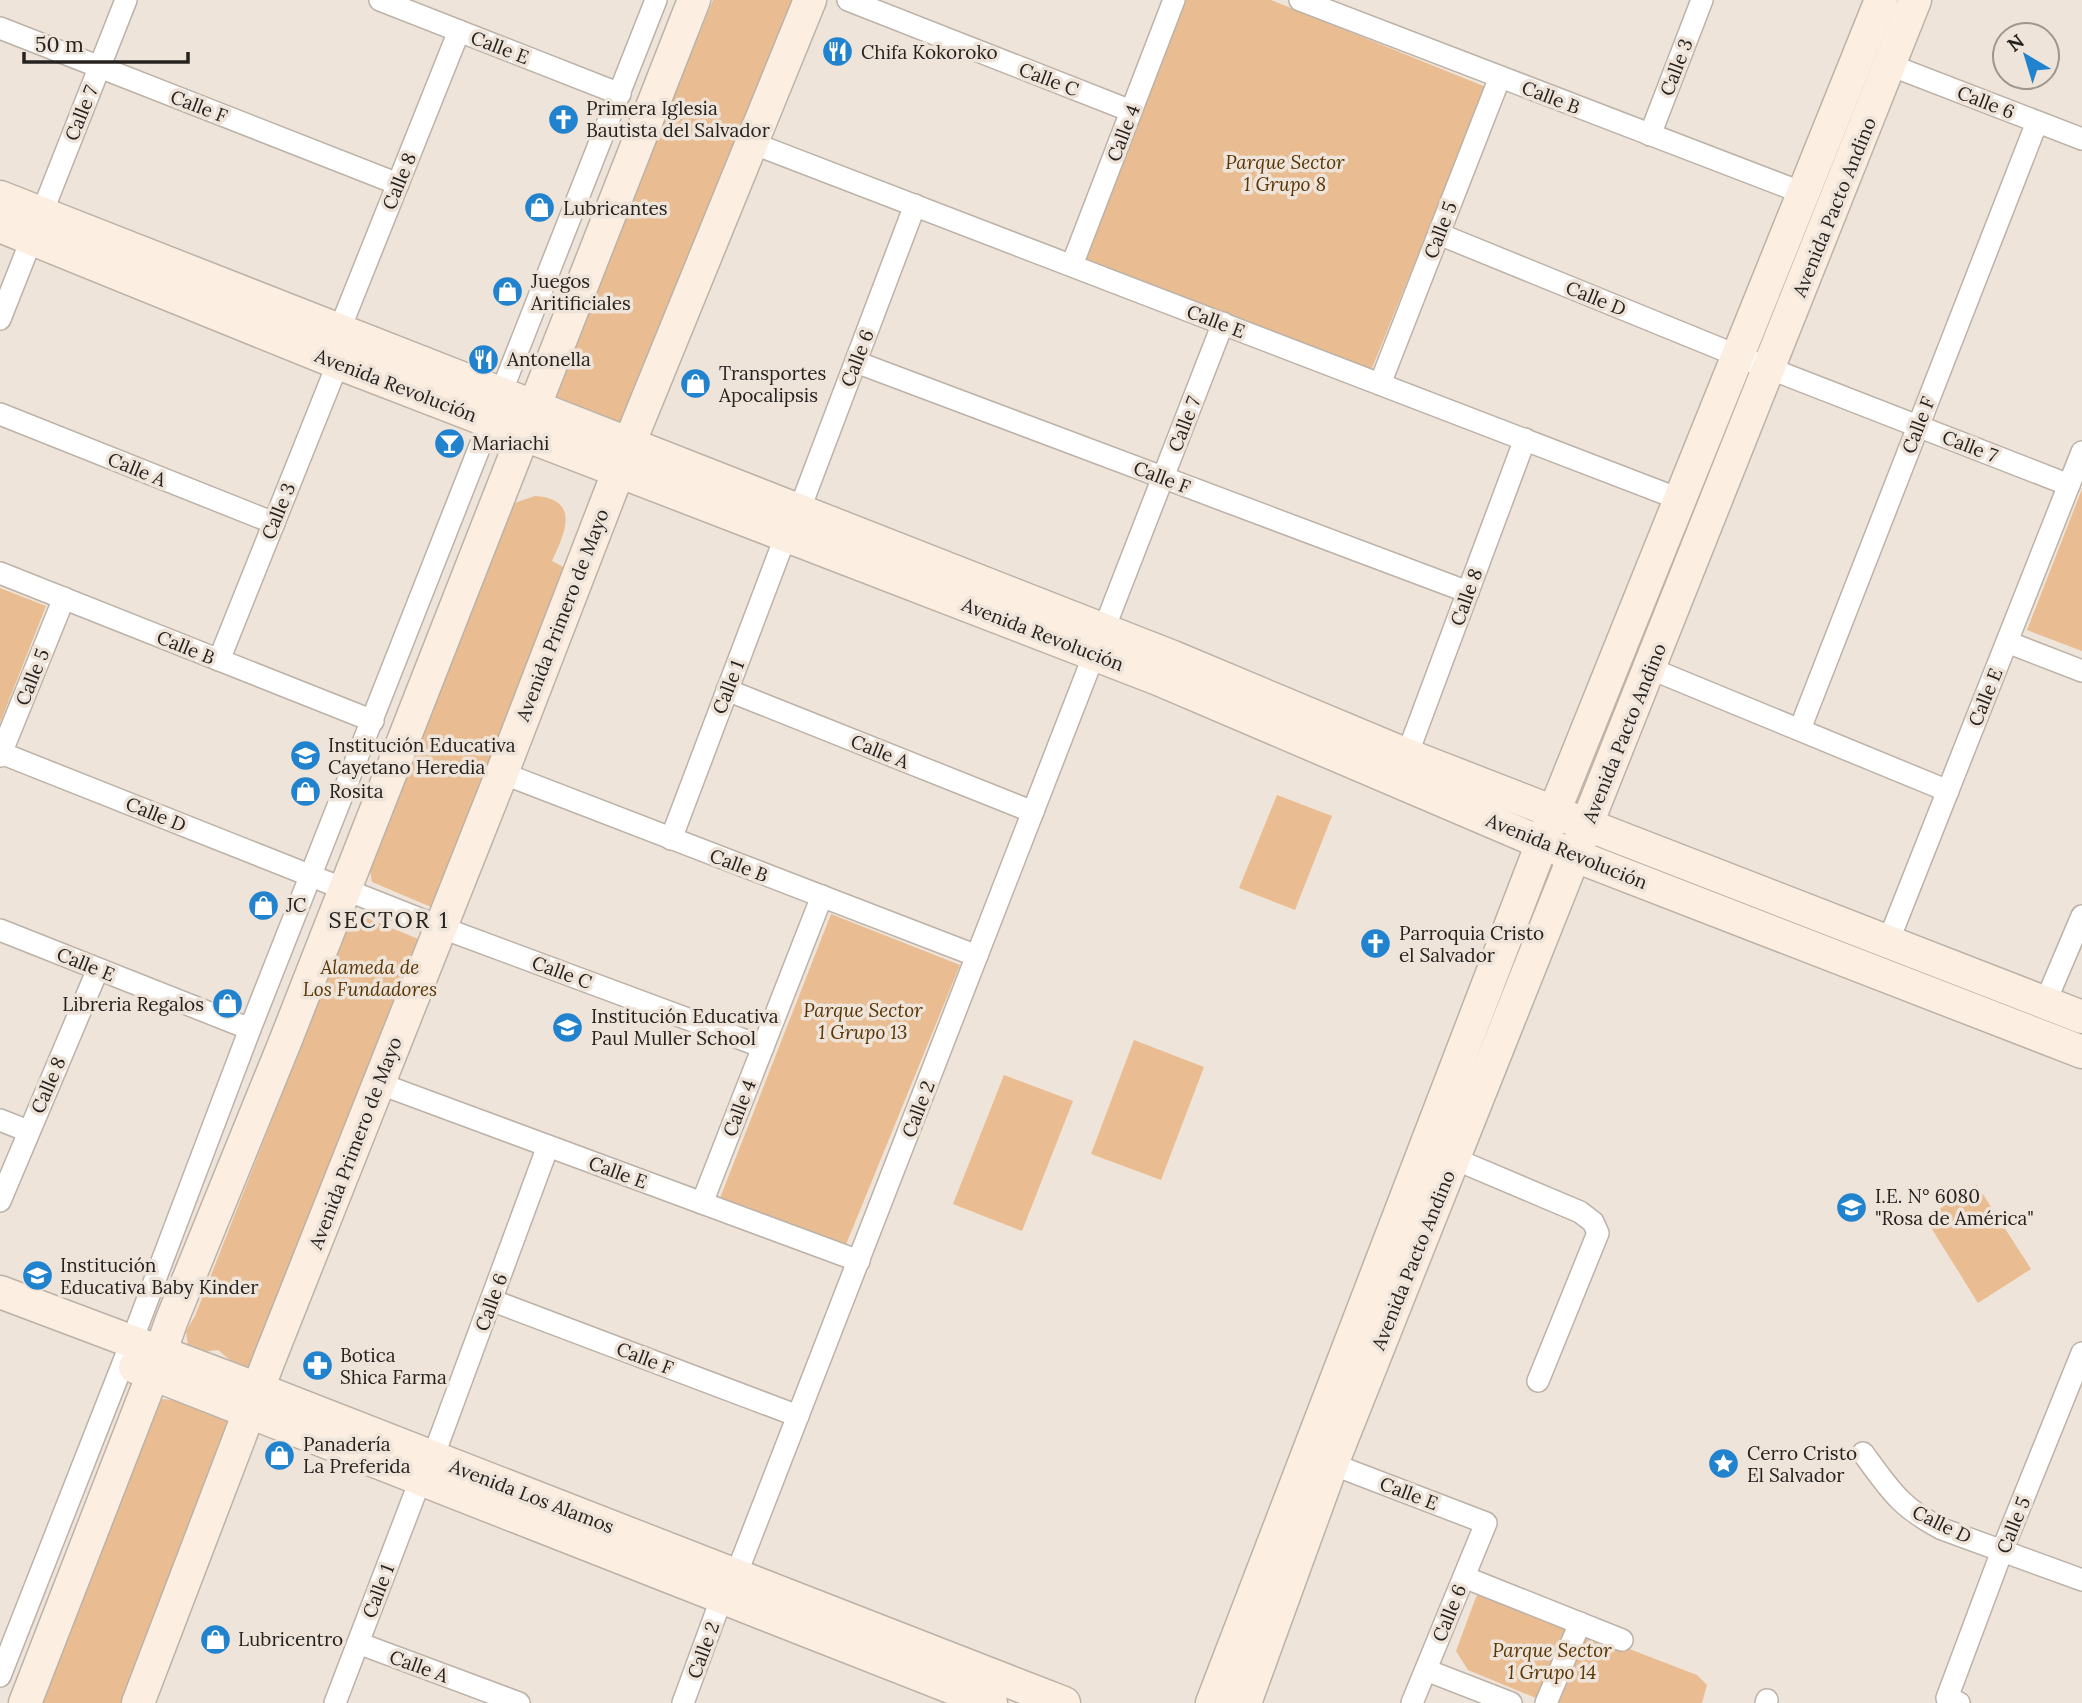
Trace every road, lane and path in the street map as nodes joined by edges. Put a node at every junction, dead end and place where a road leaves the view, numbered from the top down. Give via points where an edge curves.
1 (126, 0) edge
2 (380, 0) edge
3 (656, 0) edge
4 (694, 0) edge
5 (810, 0) edge
6 (848, 0) edge
7 (1174, 0) edge
8 (1300, 0) edge
9 (1702, 0) edge
10 (1881, 0) edge
11 (1915, 0) edge
12 (1345, 8) edge
13 (0, 28) edge
14 (459, 31) junction
15 (1890, 65) junction
16 (99, 67) junction
17 (1500, 77) junction
18 (620, 94) junction
19 (1131, 111) junction
20 (2037, 122) junction
21 (1650, 135) junction
22 (2082, 139) edge
23 (752, 142) junction
24 (398, 184) junction
25 (1803, 193) junction
26 (0, 197) edge
27 (915, 205) junction
28 (0, 226) edge
29 (36, 226) junction
30 (1439, 234) junction
31 (1072, 265) junction
32 (0, 319) edge
33 (1223, 323) junction
34 (339, 331) junction
35 (856, 362) junction
36 (1754, 362) junction
37 (338, 363) junction
38 (1380, 384) junction
39 (496, 408) junction
40 (0, 414) edge
41 (530, 421) junction
42 (1918, 426) junction
43 (1525, 439) junction
44 (2082, 452) edge
45 (623, 458) junction
46 (1163, 477) junction
47 (2069, 485) junction
48 (1679, 499) junction
49 (274, 523) junction
50 (793, 523) junction
51 (0, 573) edge
52 (1468, 592) junction
53 (64, 598) junction
54 (1099, 642) junction
55 (2007, 642) junction
56 (219, 660) junction
57 (1649, 668) junction
58 (2082, 671) edge
59 (727, 690) junction
60 (373, 721) junction
61 (1800, 729) junction
62 (1, 754) edge
63 (1407, 755) junction
64 (502, 774) junction
65 (1948, 791) junction
66 (1033, 811) junction
67 (1554, 812) junction
68 (1587, 824) junction
69 (671, 839) junction
70 (1542, 842) junction
71 (1575, 855) junction
72 (311, 875) junction
73 (344, 889) junction
74 (822, 896) junction
75 (2082, 916) edge
76 (440, 927) junction
77 (0, 930) edge
78 (1888, 942) junction
79 (977, 956) junction
80 (99, 969) junction
81 (2045, 1003) junction
82 (2082, 1017) edge
83 (250, 1029) junction
84 (763, 1047) junction
85 (2082, 1052) edge
86 (378, 1083) junction
87 (0, 1120) edge
88 (28, 1131) junction
89 (548, 1146) junction
90 (1440, 1153) junction
91 (0, 1201) edge
92 (702, 1203) junction
93 (859, 1261) junction
94 (0, 1292) edge
95 (491, 1300) junction
96 (0, 1314) edge
97 (127, 1352) junction
98 (2082, 1353) edge
99 (157, 1364) junction
100 (1538, 1381) dead end
101 (2074, 1398) edge
102 (254, 1401) junction
103 (798, 1416) junction
104 (1863, 1453) dead end
105 (1332, 1464) junction
106 (427, 1468) junction
107 (1486, 1523) joint
108 (2003, 1551) junction
109 (1464, 1577) junction
110 (2082, 1580) edge
111 (729, 1586) junction
112 (1580, 1623) junction
113 (1622, 1640) dead end
114 (358, 1643) junction
115 (1426, 1670) junction
116 (1, 1672) edge
117 (1953, 1701) edge
118 (25, 1703) edge
119 (138, 1703) edge
120 (335, 1703) edge
121 (519, 1703) edge
122 (683, 1703) edge
123 (991, 1703) edge
124 (1064, 1703) edge
125 (1212, 1703) edge
126 (1245, 1703) edge
127 (1412, 1703) edge
128 (1511, 1703) edge
129 (1546, 1703) edge

1 - 16 street, Calle 7
2 - 14 street, Calle E
3 - 18 street
4 - 41 street
5 - 23 street, Avenida Primero de Mayo
6 - 19 street, Calle C
7 - 19 street, Calle 4
8 - 12 street, Calle B
9 - 21 street, Calle 3
10 - 25 street, Avenida Pacto Andino
11 - 15 street, Avenida Pacto Andino
12 - 17 street, Calle B
13 - 16 street, Calle F
14 - 18 street, Calle E
14 - 24 street, Calle 8
15 - 20 street, Calle 6
15 - 36 street, Avenida Pacto Andino
16 - 24 street, Calle F
16 - 29 street, Calle 7
17 - 21 street, Calle B
17 - 30 street, Calle 5
18 - 39 street
19 - 31 street, Calle 4
20 - 22 street, Calle 6
20 - 42 street, Calle F
21 - 25 street, Calle B
23 - 27 street, Calle E
23 - 45 street, Avenida Primero de Mayo
24 - 34 street, Calle 8
25 - 36 street, Avenida Pacto Andino
26 - 29 street, Avenida Revolución
27 - 31 street, Calle E
27 - 35 street, Calle 6
28 - 29 street, Avenida Revolución
29 - 32 street
29 - 34 street, Avenida Revolución
29 - 37 street, Avenida Revolución
30 - 36 street, Calle D
30 - 38 street, Calle 5
31 - 33 street, Calle E
33 - 38 street, Calle E
33 - 46 street, Calle 7
34 - 39 street, Avenida Revolución
35 - 46 street, Calle F
35 - 50 street, Calle 6
36 - 42 street, Calle 7
36 - 48 street, Avenida Pacto Andino
36 - 57 street, Avenida Pacto Andino
37 - 39 street, Avenida Revolución
37 - 49 street, Calle 3
38 - 43 street, Calle E
39 - 41 street, Avenida Revolución
39 - 60 street
40 - 49 street, Calle A
41 - 45 street, Avenida Revolución
41 - 73 street
42 - 47 street, Calle 7
42 - 61 street, Calle F
43 - 48 street, Calle E
43 - 52 street, Calle 8
44 - 47 street, Calle E
45 - 50 street, Avenida Revolución
45 - 64 street, Avenida Primero de Mayo
46 - 52 street, Calle F
46 - 54 street, Calle 7
47 - 55 street, Calle E
48 - 67 street, Avenida Pacto Andino
49 - 56 street, Calle 3
50 - 54 street, Avenida Revolución
50 - 59 street, Calle 1
51 - 53 street, Calle B
52 - 63 street, Calle 8
53 - 56 street, Calle B
53 - 62 street, Calle 5
54 - 63 street, Avenida Revolución
54 - 66 street, Calle 2
54 - 70 street, Avenida Revolución via 1158,679
55 - 58 street
55 - 65 street, Calle E
56 - 60 street, Calle B
57 - 61 street
57 - 68 street, Avenida Pacto Andino
59 - 66 street, Calle A
59 - 69 street, Calle 1
60 - 72 street
61 - 65 street
62 - 72 street, Calle D
63 - 67 street, Avenida Revolución
64 - 69 street, Calle B
64 - 76 street, Avenida Primero de Mayo
65 - 78 street, Calle E
66 - 79 street, Calle 2
67 - 68 street, Avenida Revolución
67 - 70 street, Avenida Pacto Andino
68 - 71 street, Avenida Pacto Andino
68 - 78 street, Avenida Revolución
69 - 74 street, Calle B
70 - 71 street, Avenida Revolución
70 - 90 street, Avenida Pacto Andino
71 - 85 street, Avenida Revolución
71 - 90 street, Avenida Pacto Andino
72 - 73 street, Calle D
72 - 83 street
73 - 76 street, Calle C
73 - 99 street
74 - 79 street, Calle B
74 - 84 street, Calle 4
75 - 81 street
76 - 84 street, Calle C
76 - 86 street, Avenida Primero de Mayo
77 - 80 street, Calle E
78 - 81 street, Avenida Revolución
79 - 93 street, Calle 2
80 - 83 street, Calle E
80 - 88 street, Calle 8
81 - 82 street, Avenida Revolución
83 - 97 street
84 - 92 street, Calle 4
86 - 89 street, Calle E
86 - 102 street, Avenida Primero de Mayo
87 - 88 street
88 - 91 street, Calle 8
89 - 92 street, Calle E
89 - 95 street, Calle 6
90 - 100 street via 1580,1212 1598,1233
90 - 105 street, Avenida Pacto Andino
90 - 125 street, Avenida Pacto Andino
92 - 93 street, Calle E
93 - 103 street, Calle 2
94 - 97 street, Avenida Los Alamos
95 - 103 street, Calle F
95 - 106 street, Calle 6
96 - 97 street, Avenida Los Alamos
97 - 99 street, Avenida Los Alamos
97 - 116 street
98 - 101 street, Calle 5
99 - 102 street, Avenida Los Alamos
99 - 118 street
101 - 108 street, Calle 5
102 - 106 street, Avenida Los Alamos
102 - 119 street, Avenida Primero de Mayo
103 - 111 street, Calle 2
104 - 108 street, Calle D via 1897,1499 1920,1517
105 - 107 street, Calle E
105 - 126 street, Avenida Pacto Andino
106 - 111 street, Avenida Los Alamos
106 - 114 street, Calle 1
107 - 109 street, Calle 6
108 - 110 street, Calle D
108 - 117 street, Calle 5
109 - 112 street
109 - 115 street, Calle 6
111 - 122 street, Calle 2
111 - 123 street, Avenida Los Alamos
111 - 124 street, Avenida Los Alamos
112 - 113 street
112 - 129 street
114 - 120 street, Calle 1
114 - 121 street, Calle A
115 - 127 street, Calle 6
115 - 128 street

